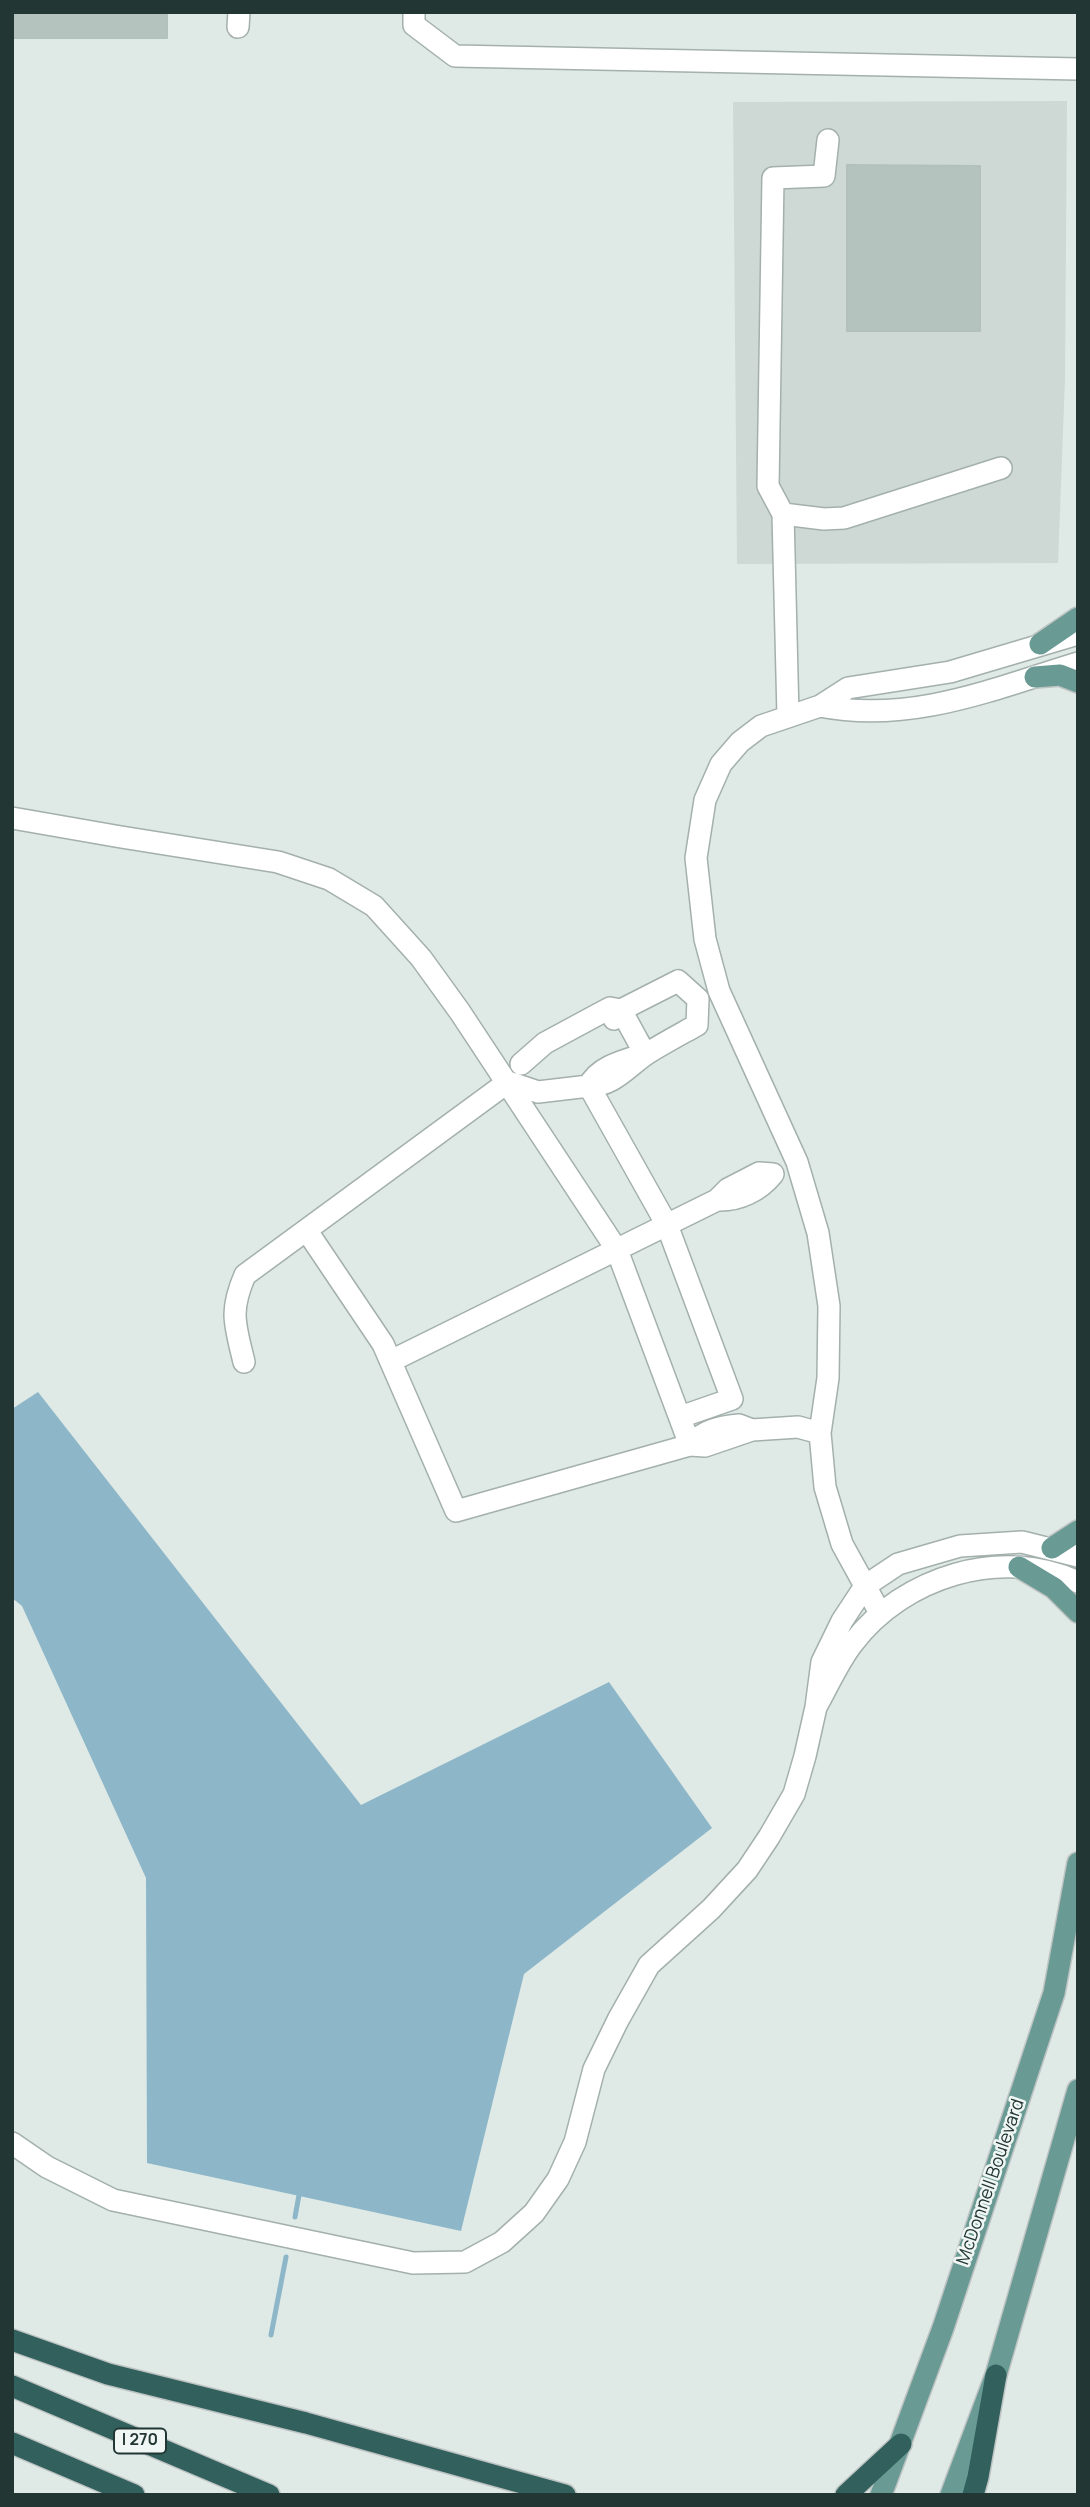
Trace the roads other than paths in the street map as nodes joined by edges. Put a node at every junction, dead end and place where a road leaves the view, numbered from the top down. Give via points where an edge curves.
1 (414, 12) edge
2 (1078, 69) edge
3 (828, 141) dead end
4 (1001, 468) dead end
5 (783, 514) junction
6 (1078, 618) edge
7 (1078, 634) edge
8 (1040, 644) junction
9 (1078, 663) edge
10 (1035, 677) junction
11 (1078, 682) edge
12 (820, 706) junction
13 (788, 716) junction
14 (12, 818) edge
15 (719, 991) junction
16 (698, 999) junction
17 (621, 1010) junction
18 (645, 1054) junction
19 (508, 1082) junction
20 (589, 1086) junction
21 (797, 1162) junction
22 (667, 1226) junction
23 (307, 1231) junction
24 (617, 1250) junction
25 (391, 1360) junction
26 (244, 1362) dead end
27 (680, 1417) junction
28 (820, 1433) junction
29 (690, 1445) junction
30 (1078, 1531) edge
31 (1052, 1548) junction
32 (1078, 1556) edge
33 (1019, 1567) junction
34 (1078, 1582) edge
35 (864, 1586) junction
36 (1078, 1612) edge
37 (880, 1613) junction
38 (816, 1707) junction
39 (1078, 1863) edge
40 (1078, 2090) edge
41 (12, 2143) edge
42 (12, 2340) edge
43 (996, 2375) junction
44 (12, 2386) edge
45 (12, 2443) edge
46 (901, 2444) junction
47 (134, 2495) edge
48 (269, 2495) edge
49 (565, 2495) edge
50 (846, 2495) edge
51 (881, 2495) edge
52 (951, 2495) edge
53 (973, 2495) edge

1 - 2 street via 414,25 455,56
3 - 5 street via 824,176 773,178 768,486
4 - 5 street via 844,518
5 - 13 street
6 - 8 main road
7 - 8 street
8 - 12 street via 950,672 848,688
9 - 10 street
10 - 11 main road via 1060,675
10 - 12 street via 904,710 850,712
12 - 13 street
13 - 15 street via 761,726 740,742 721,764 705,800 696,858 705,939
14 - 19 street via 278,862 329,879 374,906 421,958
15 - 16 street
15 - 21 street
16 - 17 street via 678,981
16 - 18 street via 697,1025
17 - 18 street
17 - 19 street via 601,1027 521,1064
18 - 20 street via 623,1074 600,1086
19 - 20 street via 538,1092
19 - 23 street
19 - 24 street
20 - 22 street
21 - 22 street via 773,1174 764,1185 733,1200 717,1200
21 - 28 street via 818,1233 829,1306 828,1378
22 - 24 street
22 - 27 street via 732,1399
23 - 25 street
23 - 26 street via 245,1275 235,1298 235,1324
24 - 25 street
24 - 27 street
25 - 29 street via 456,1511
27 - 29 street
28 - 29 street via 798,1427 752,1430 724,1426 700,1434
28 - 35 street via 825,1486 842,1544
30 - 31 main road
31 - 32 street
31 - 35 street via 1022,1542 960,1545 898,1564
33 - 34 street
33 - 36 main road via 1054,1588
33 - 37 street via 963,1570 907,1594
35 - 37 street
35 - 38 street via 822,1661
37 - 38 street via 852,1643
38 - 41 street via 794,1794 769,1837 747,1870 711,1909 649,1965 594,2069 575,2142 558,2179 534,2213 502,2242 465,2262 413,2263 113,2200 47,2167
39 - 46 main road, McDonnell Boulevard via 1054,1993
40 - 43 main road
42 - 49 highway via 108,2374
43 - 52 main road
43 - 53 highway
44 - 48 highway, I 270
45 - 47 highway
46 - 50 highway
46 - 51 main road, McDonnell Boulevard

